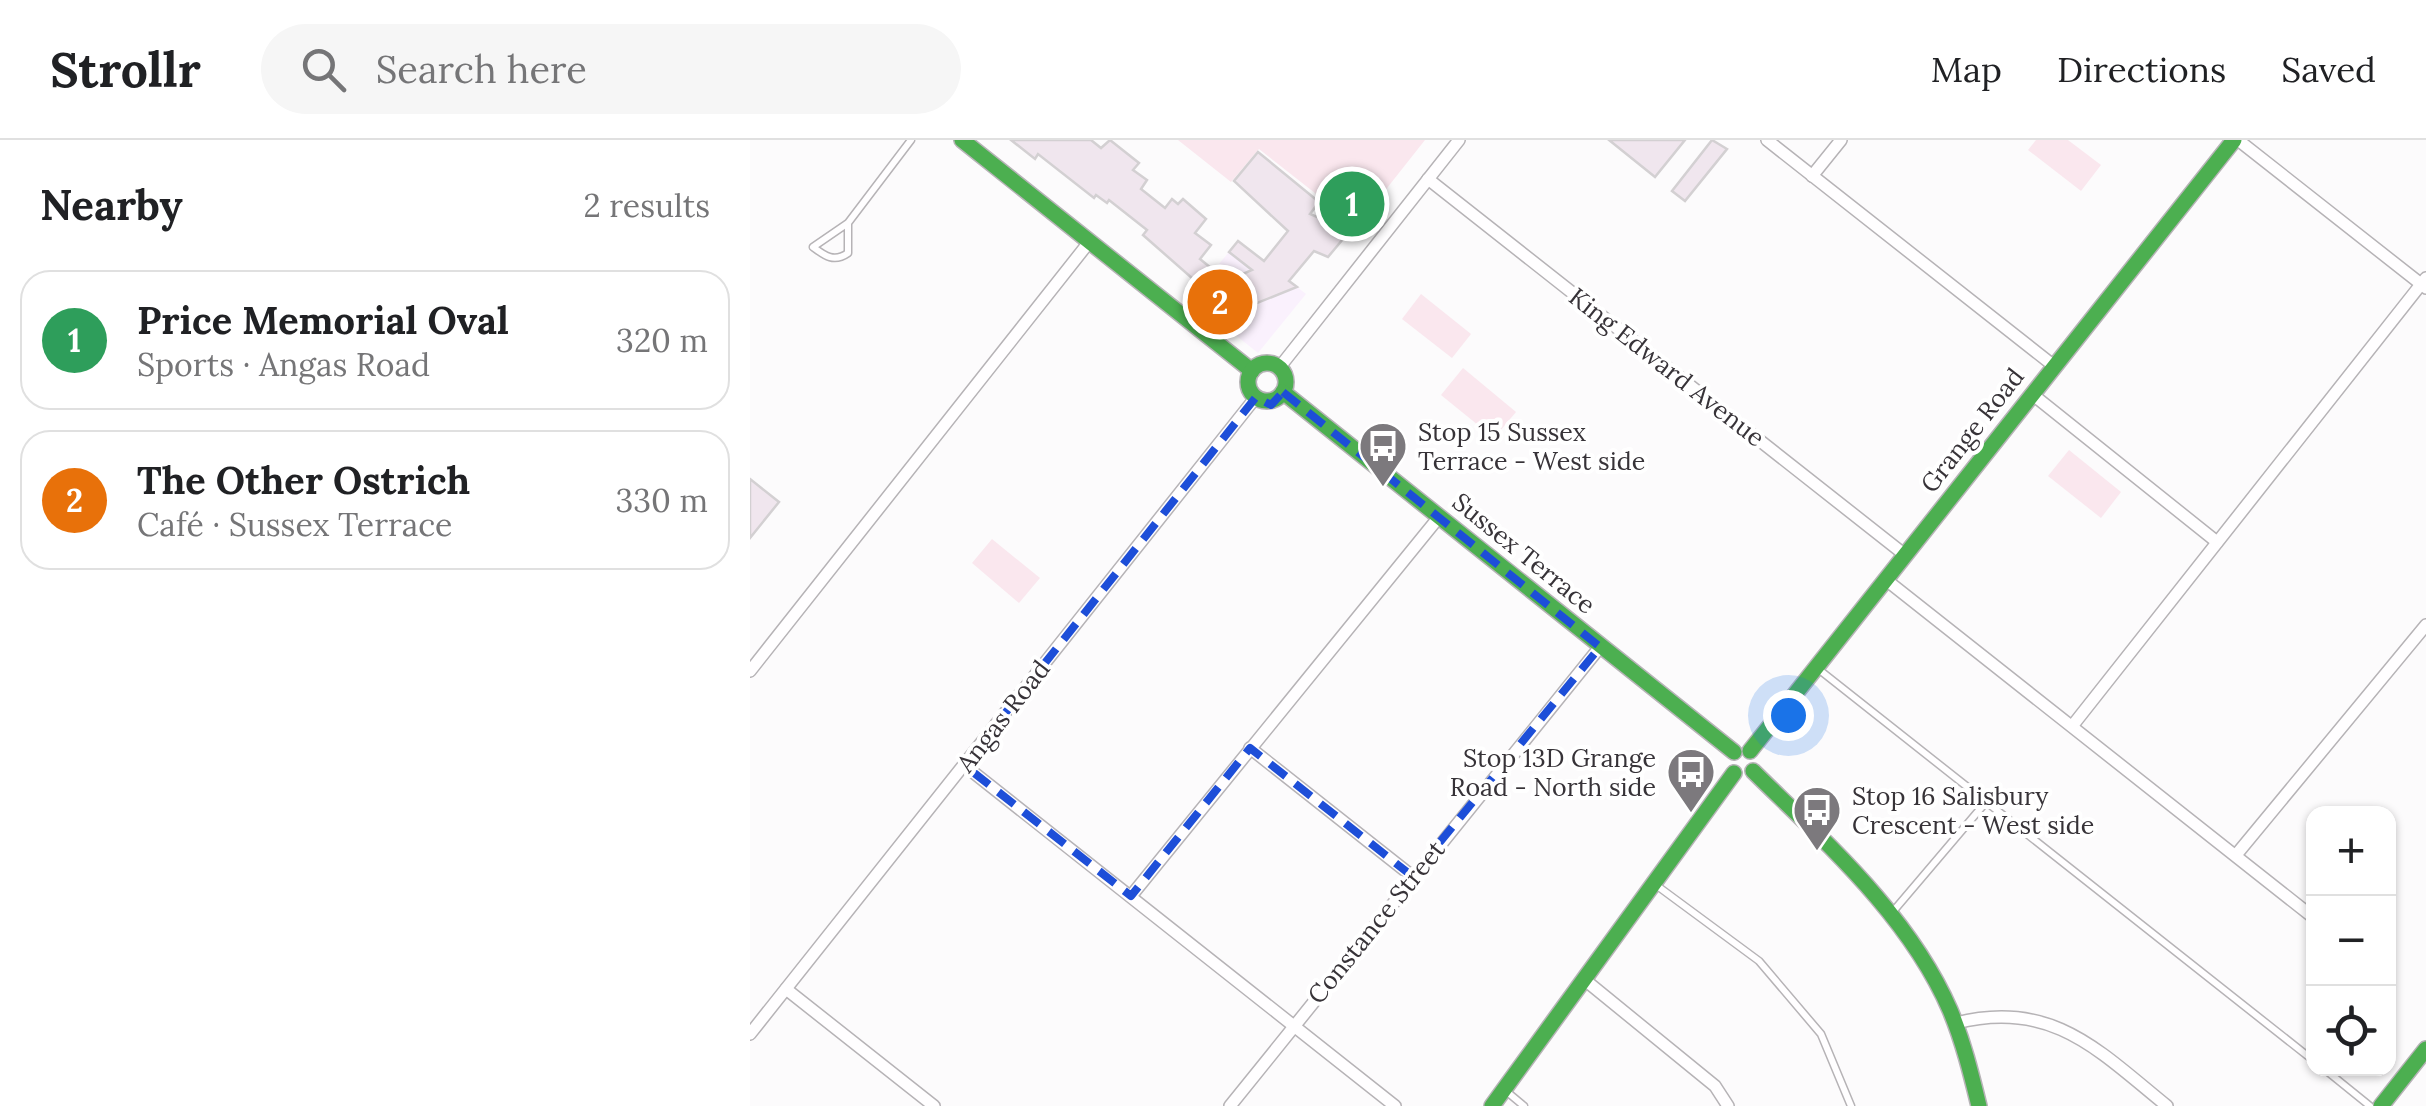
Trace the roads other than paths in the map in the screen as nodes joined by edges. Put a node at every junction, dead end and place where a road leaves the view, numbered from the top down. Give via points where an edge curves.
1 (911, 140) edge
2 (962, 140) edge
3 (1459, 140) edge
4 (1767, 140) edge
5 (1840, 140) edge
6 (2236, 140) edge
7 (1812, 176) junction
8 (1428, 178) junction
9 (848, 223) junction
10 (1090, 242) junction
11 (2425, 284) edge
12 (2054, 366) junction
13 (1279, 368) junction
14 (1252, 371) junction
15 (1283, 392) junction
16 (2032, 394) junction
17 (1256, 398) junction
18 (1438, 517) junction
19 (2217, 542) junction
20 (1905, 555) junction
21 (1885, 580) junction
22 (2426, 625) edge
23 (1600, 646) junction
24 (1816, 667) junction
25 (750, 670) edge
26 (2073, 725) junction
27 (1250, 748) junction
28 (1742, 752) junction
29 (964, 765) junction
30 (1753, 771) junction
31 (1734, 773) junction
32 (1986, 802) junction
33 (2236, 856) junction
34 (1412, 876) junction
35 (1656, 885) junction
36 (1130, 896) junction
37 (2306, 912) edge
38 (1890, 915) junction
39 (1585, 980) junction
40 (786, 988) junction
41 (1956, 1022) junction
42 (1294, 1026) junction
43 (750, 1034) edge
44 (2426, 1050) edge
45 (2306, 1055) edge
46 (2333, 1076) edge
47 (1504, 1090) junction
48 (934, 1106) edge
49 (1230, 1106) edge
50 (1394, 1106) edge
51 (1492, 1106) edge
52 (1524, 1106) edge
53 (1728, 1106) edge
54 (1851, 1106) edge
55 (1979, 1106) edge
56 (2166, 1106) edge
57 (2370, 1106) edge
58 (2381, 1106) edge

1 - 9 lane
2 - 10 street
3 - 8 street
4 - 7 street
5 - 7 street
6 - 11 street
6 - 12 street, Grange Road
7 - 12 street
8 - 13 street
8 - 20 street, King Edward Avenue
9 - 9 lane via 813,247 826,256 848,253
10 - 14 street
10 - 25 street
11 - 19 street
12 - 16 street, Grange Road
13 - 14 street via 1268,364
13 - 15 street
14 - 17 street via 1248,382
15 - 17 street via 1272,400
15 - 18 street, Sussex Terrace
16 - 19 street
16 - 20 street, Grange Road
17 - 29 street, Angas Road
18 - 23 street, Sussex Terrace
18 - 27 street
19 - 26 street
20 - 21 street, Grange Road
21 - 24 street, Grange Road
21 - 26 street
22 - 33 street
23 - 28 street, Sussex Terrace
23 - 34 street, Constance Street
24 - 28 street, Grange Road
24 - 32 lane
26 - 33 street
27 - 34 street
27 - 36 street
28 - 30 street via 1755,758
28 - 31 street via 1729,763
29 - 36 street
29 - 40 street, Angas Road
30 - 31 street
30 - 38 street
31 - 35 street
32 - 38 lane
32 - 45 lane
33 - 37 street
34 - 42 street, Constance Street
35 - 39 street
35 - 54 lane via 1759,961 1821,1034
36 - 42 street
38 - 41 street via 1929,966
39 - 47 street
39 - 53 street via 1714,1086
40 - 43 street, Angas Road
40 - 48 street
41 - 55 street
41 - 56 street via 2005,1015 2073,1034
42 - 49 street, Constance Street
42 - 50 street
44 - 58 street
46 - 57 lane
47 - 51 street
47 - 52 lane

